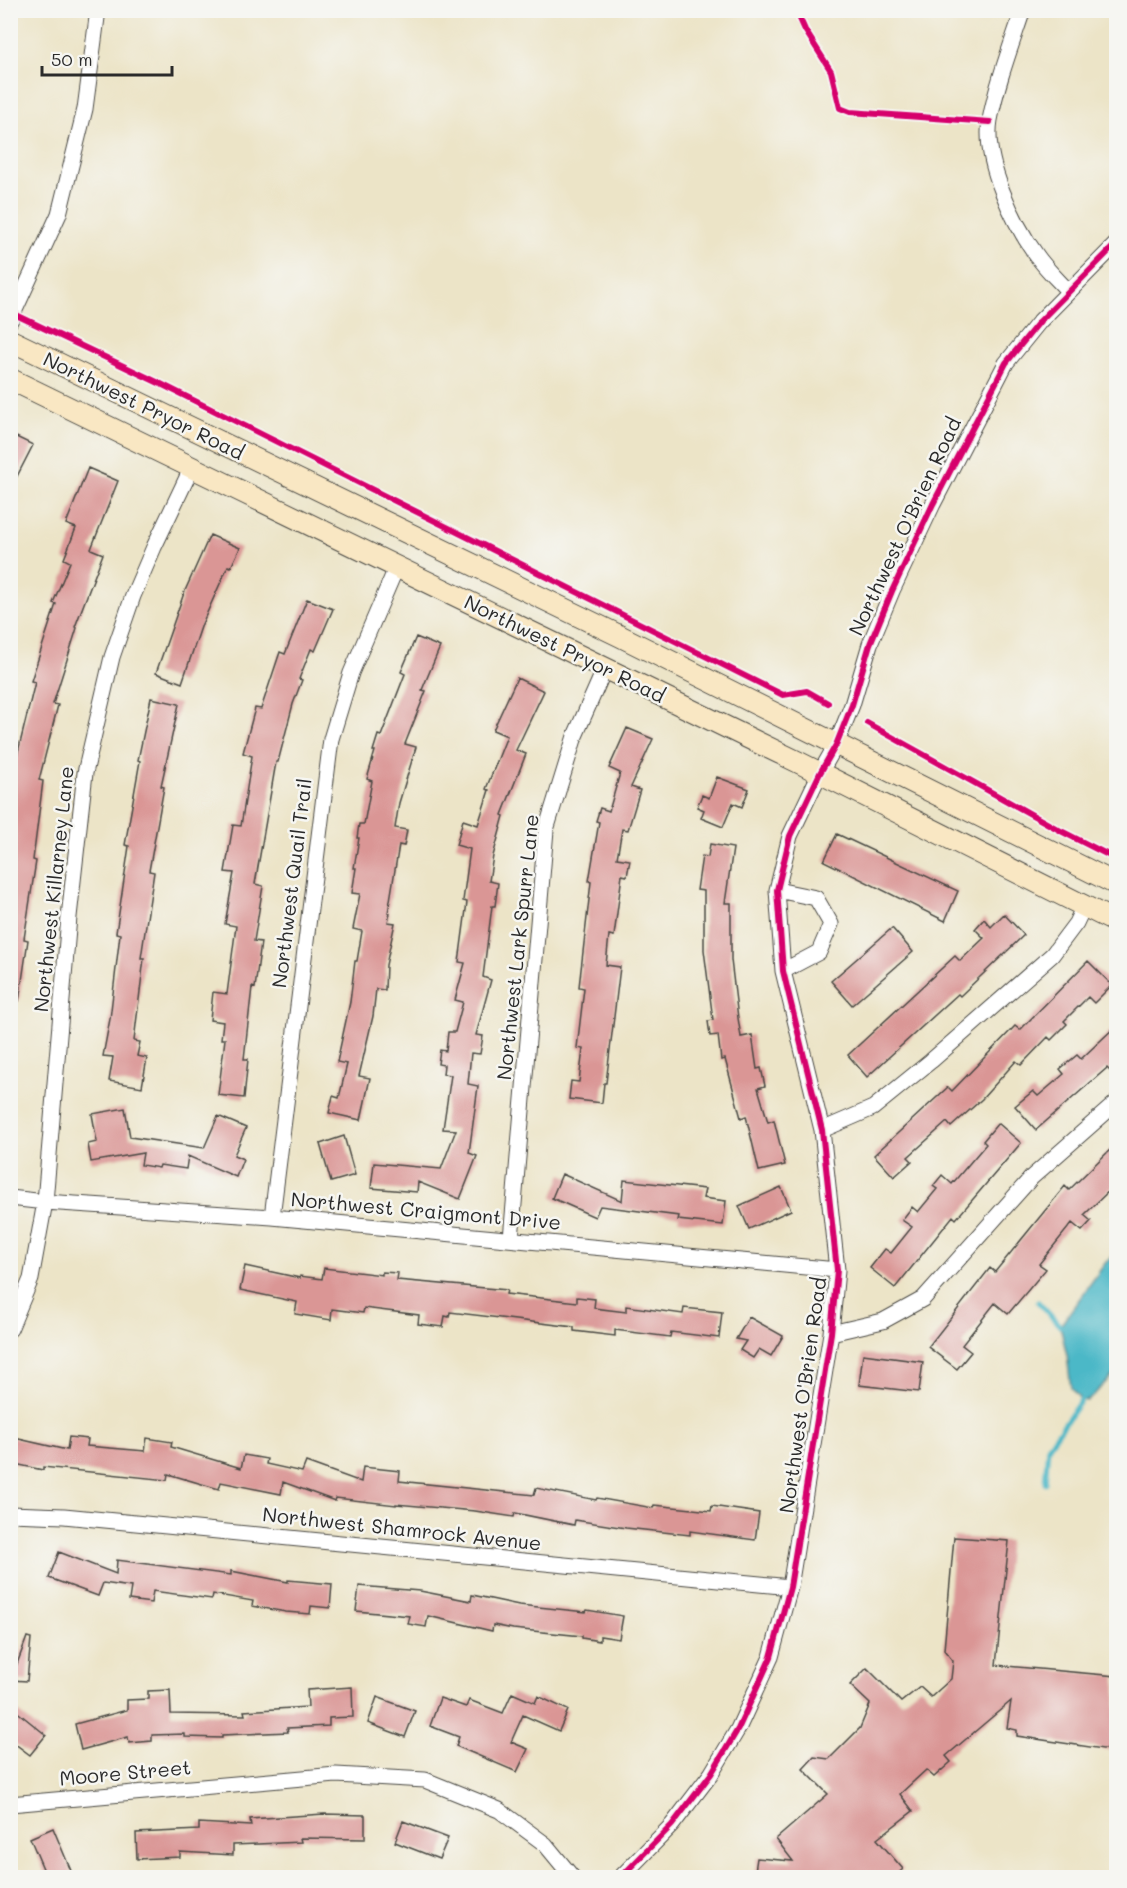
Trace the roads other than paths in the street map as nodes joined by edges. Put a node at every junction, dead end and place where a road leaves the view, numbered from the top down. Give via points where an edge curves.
1 (98, 10) edge
2 (1023, 10) edge
3 (1116, 244) edge
4 (1068, 291) junction
5 (10, 321) edge
6 (10, 340) edge
7 (10, 379) edge
8 (192, 467) junction
9 (397, 566) junction
10 (605, 668) junction
11 (836, 745) junction
12 (820, 773) junction
13 (1116, 884) edge
14 (777, 890) junction
15 (1084, 906) junction
16 (1116, 922) edge
17 (783, 971) junction
18 (1116, 1103) edge
19 (822, 1130) junction
20 (10, 1198) edge
21 (45, 1202) junction
22 (272, 1216) junction
23 (511, 1239) junction
24 (837, 1269) junction
25 (10, 1329) edge
26 (831, 1333) junction
27 (10, 1514) edge
28 (790, 1587) junction
29 (10, 1804) edge
30 (573, 1878) edge
31 (620, 1878) edge

1 - 5 street via 85,109 59,214
2 - 4 street via 990,122 990,148 1004,198 1037,256
3 - 4 street, Northwest O'Brien Road
4 - 11 street, Northwest O'Brien Road via 1006,363 933,504 870,644
6 - 11 main road, Northwest Pryor Road
7 - 8 main road, Northwest Pryor Road
8 - 9 main road, Northwest Pryor Road
8 - 21 street, Northwest Killarney Lane via 146,566 112,657 85,773
9 - 10 main road, Northwest Pryor Road
9 - 22 street, Northwest Quail Trail via 351,673 331,739
10 - 12 main road, Northwest Pryor Road
10 - 23 street, Northwest Lark Spurr Lane via 575,736 546,830
11 - 12 street, Northwest O'Brien Road
11 - 13 main road, Northwest Pryor Road
12 - 14 street, Northwest O'Brien Road via 790,836
12 - 15 main road, Northwest Pryor Road
14 - 17 street, Northwest O'Brien Road
14 - 17 street via 816,898 831,924 819,952
15 - 16 main road, Northwest Pryor Road
15 - 19 street via 1052,955 931,1060 873,1108
17 - 19 street, Northwest O'Brien Road
18 - 26 street via 1032,1177 923,1299 883,1321
19 - 24 street, Northwest O'Brien Road
20 - 21 street, Northwest Craigmont Drive
21 - 22 street, Northwest Craigmont Drive
21 - 25 street, Northwest Killarney Lane via 31,1279
22 - 23 street, Northwest Craigmont Drive
23 - 24 street, Northwest Craigmont Drive
24 - 26 street, Northwest O'Brien Road
26 - 28 street, Northwest O'Brien Road
27 - 28 street, Northwest Shamrock Avenue
28 - 31 street, Northwest O'Brien Road via 771,1657 738,1729 711,1774 672,1825
29 - 30 street, Moore Street via 336,1775 425,1780 499,1810 545,1844

